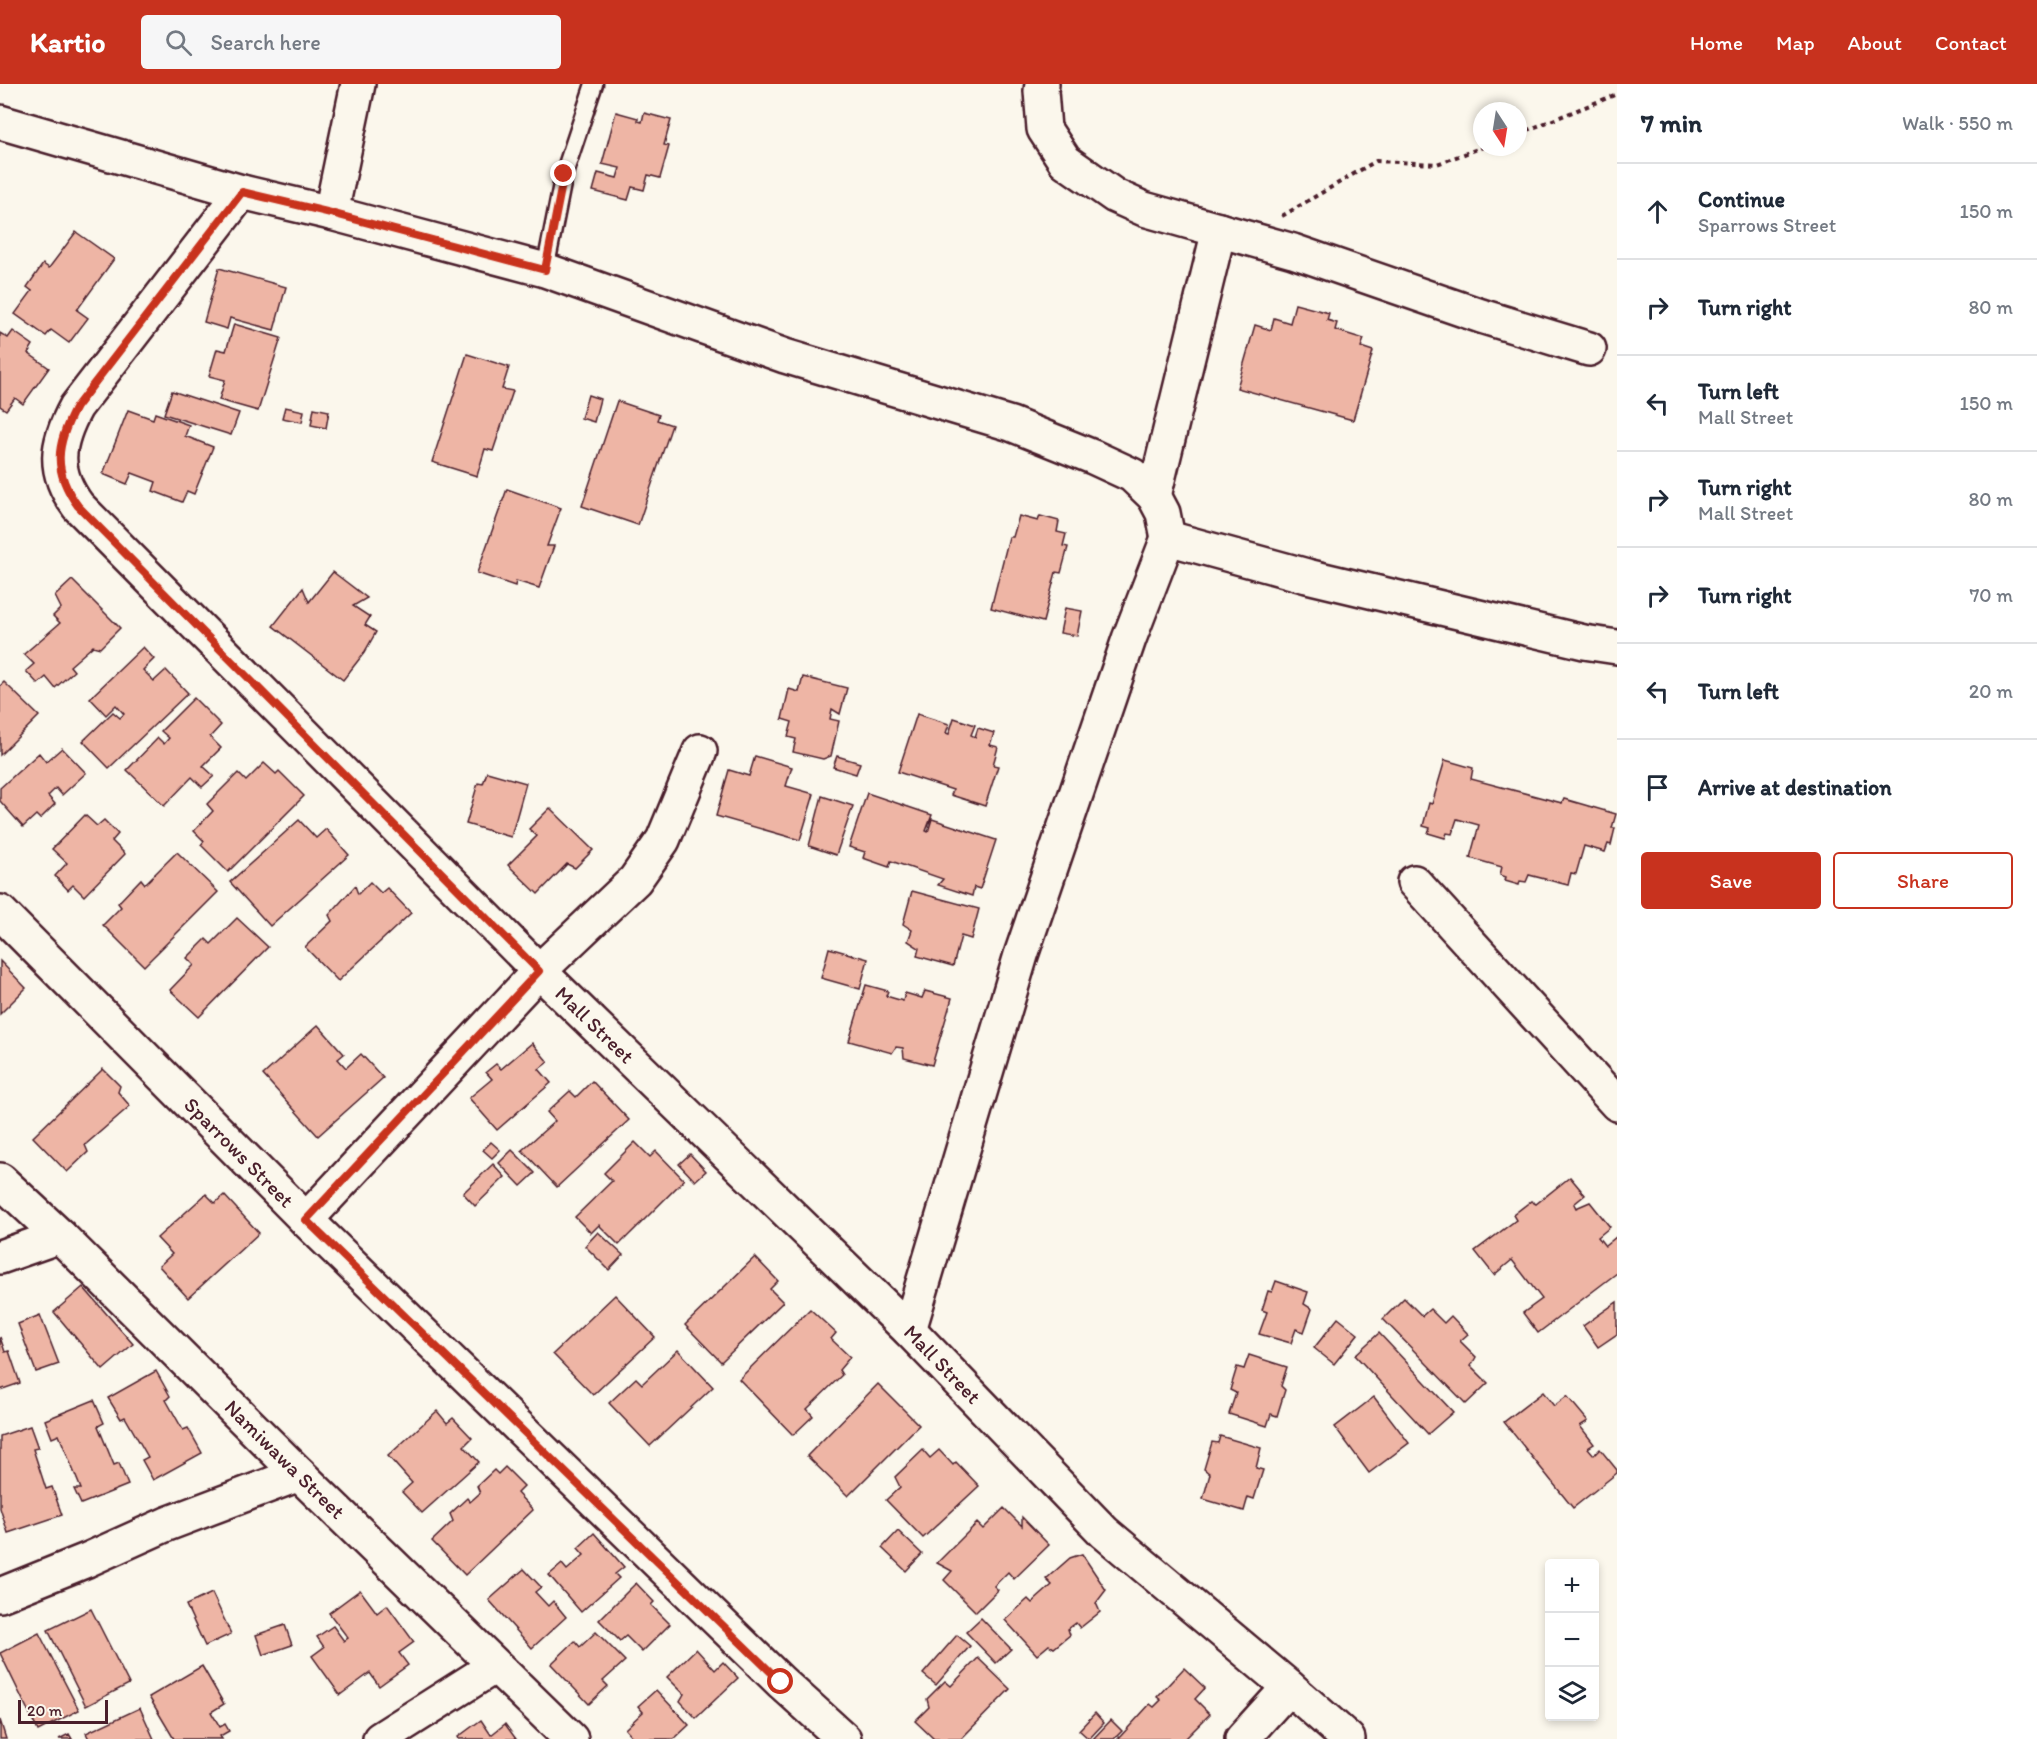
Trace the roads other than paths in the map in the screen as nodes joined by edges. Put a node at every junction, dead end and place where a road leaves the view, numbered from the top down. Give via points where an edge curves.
1 (358, 84) edge
2 (594, 84) edge
3 (1042, 84) edge
4 (0, 122) edge
5 (242, 192) junction
6 (331, 213) junction
7 (1219, 230) junction
8 (545, 270) junction
9 (1589, 349) dead end
10 (1154, 496) junction
11 (1168, 538) junction
12 (1617, 647) edge
13 (700, 751) dead end
14 (1414, 882) dead end
15 (0, 912) edge
16 (539, 971) junction
17 (1617, 1104) edge
18 (0, 1180) edge
19 (306, 1220) junction
20 (60, 1236) junction
21 (0, 1257) edge
22 (909, 1330) junction
23 (299, 1474) junction
24 (0, 1595) edge
25 (495, 1666) junction
26 (1289, 1687) junction
27 (380, 1739) edge
28 (571, 1739) edge
29 (844, 1739) edge
30 (1242, 1739) edge
31 (1348, 1739) edge

1 - 6 street
2 - 8 lane via 564,174
3 - 7 street via 1044,129 1065,161 1115,196 1144,209
4 - 5 street
5 - 6 street
5 - 16 street, Mall Street via 76,407 60,450 60,475 66,491
6 - 8 street
7 - 9 street
7 - 10 street
8 - 10 street via 785,356 1011,424 1132,475
10 - 11 street via 1163,513
11 - 12 street via 1307,576
11 - 22 street via 1129,639 1021,955
13 - 16 street via 663,840 635,880
14 - 17 street
15 - 19 street, Sparrows Street
16 - 19 street
16 - 22 street, Mall Street
18 - 20 street, Namiwawa Street
19 - 29 street, Sparrows Street
20 - 21 street
20 - 23 street, Namiwawa Street
22 - 26 street, Mall Street via 1104,1532
23 - 24 street via 167,1524
23 - 25 street, Namiwawa Street
25 - 27 street
25 - 28 street, Namiwawa Street
26 - 30 street
26 - 31 street, Mall Street

